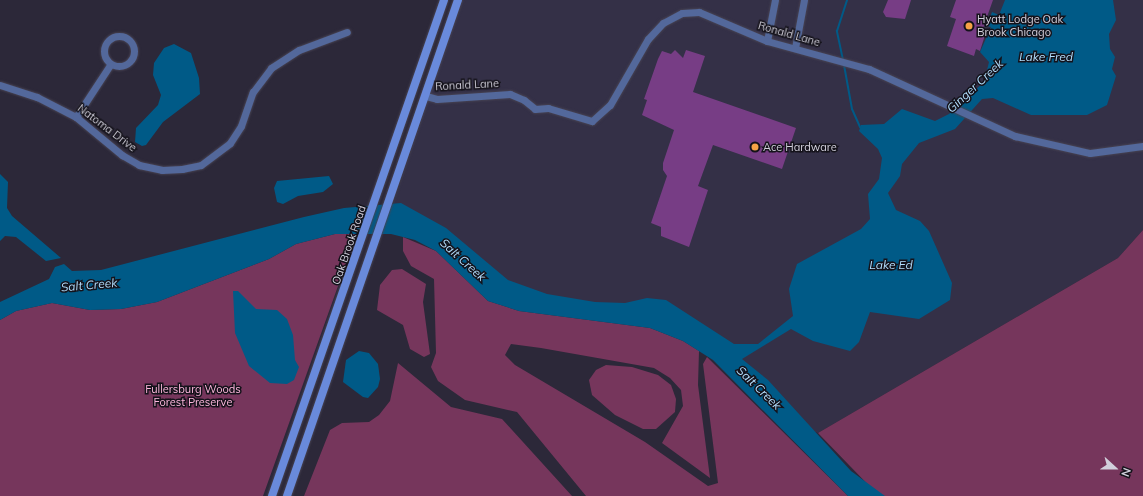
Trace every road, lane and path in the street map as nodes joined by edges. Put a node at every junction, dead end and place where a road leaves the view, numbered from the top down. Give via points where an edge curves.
1 (444, 0) edge
2 (458, 0) edge
3 (775, 0) edge
4 (804, 0) edge
5 (347, 32) dead end
6 (767, 41) junction
7 (795, 48) junction
8 (110, 65) junction
9 (0, 80) edge
10 (0, 85) edge
11 (10, 88) junction
12 (426, 96) junction
13 (76, 117) junction
14 (1143, 146) edge
15 (272, 496) edge
16 (286, 496) edge

1 - 15 main road, Oak Brook Road via 382,185
2 - 12 main road
3 - 6 street
4 - 7 street
5 - 13 street, Natoma Drive via 299,50 270,68 253,92 236,136 226,147 201,165 172,170 139,165 122,155
6 - 7 street, Ronald Lane
6 - 12 street, Ronald Lane via 698,12 682,13 663,23 648,39 610,105 592,121 548,108 535,109 524,100 510,94 437,99
7 - 14 street, Ronald Lane via 848,61 1015,136 1090,153
8 - 8 street via 125,65 132,59 132,46 125,38 112,37 106,43 104,54
8 - 13 street
9 - 11 street, Natoma Drive
10 - 11 street, Natoma Drive
11 - 13 street, Natoma Drive
12 - 16 main road

